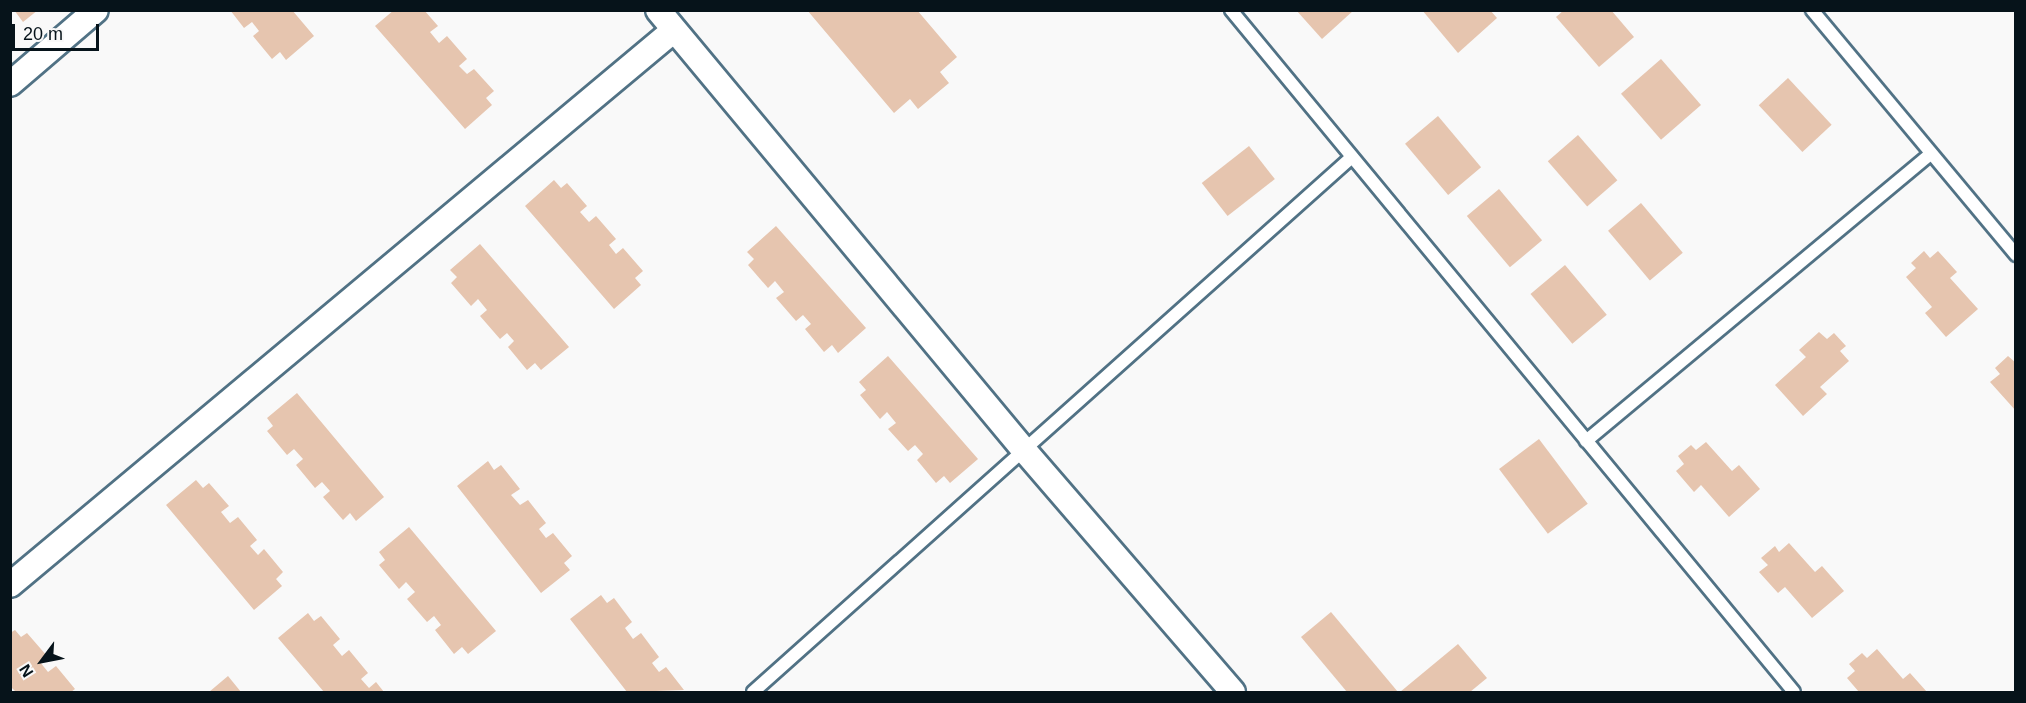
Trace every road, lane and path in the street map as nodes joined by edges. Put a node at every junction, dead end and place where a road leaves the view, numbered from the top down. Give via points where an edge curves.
1 (96, 10) edge
2 (658, 10) edge
3 (1232, 10) edge
4 (1812, 10) edge
5 (674, 30) junction
6 (10, 84) edge
7 (1931, 154) junction
8 (1352, 157) junction
9 (2016, 255) edge
10 (1586, 441) junction
11 (1024, 450) junction
12 (10, 585) edge
13 (753, 693) edge
14 (1233, 693) edge
15 (1794, 693) edge

1 - 6 street
2 - 5 street
3 - 8 lane
4 - 7 lane
5 - 11 street
5 - 12 street
7 - 9 lane
7 - 10 lane
8 - 10 lane
8 - 11 lane
10 - 15 lane
11 - 13 lane
11 - 14 street

